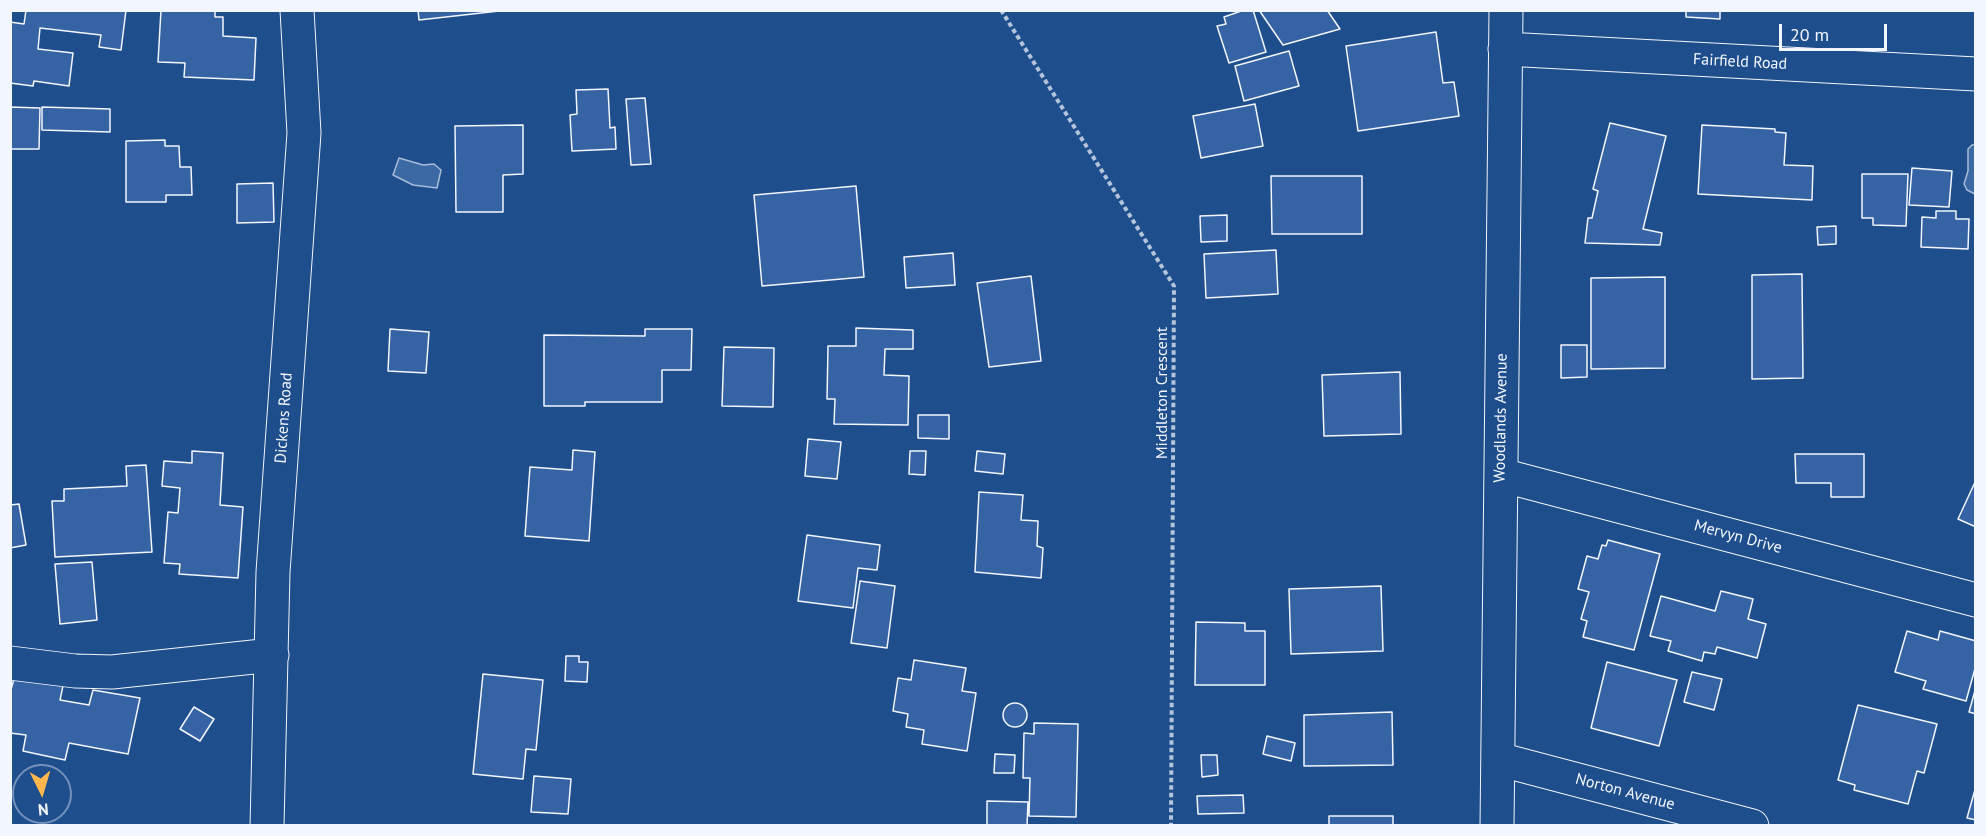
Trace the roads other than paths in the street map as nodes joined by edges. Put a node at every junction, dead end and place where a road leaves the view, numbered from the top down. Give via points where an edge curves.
1 (297, 10) edge
2 (1506, 10) edge
3 (1505, 50) junction
4 (1976, 74) edge
5 (1501, 475) junction
6 (1976, 600) edge
7 (272, 655) junction
8 (10, 663) edge
9 (1498, 759) junction
10 (267, 825) edge
11 (1497, 825) edge
12 (1752, 825) edge

1 - 7 street, Dickens Road via 304,133 273,572
2 - 3 street, Woodlands Avenue
3 - 4 street, Fairfield Road
3 - 5 street, Woodlands Avenue
5 - 6 street, Mervyn Drive
5 - 9 street, Woodlands Avenue
7 - 8 street via 112,672
7 - 10 street, Dickens Road
9 - 11 street, Woodlands Avenue
9 - 12 street, Norton Avenue

